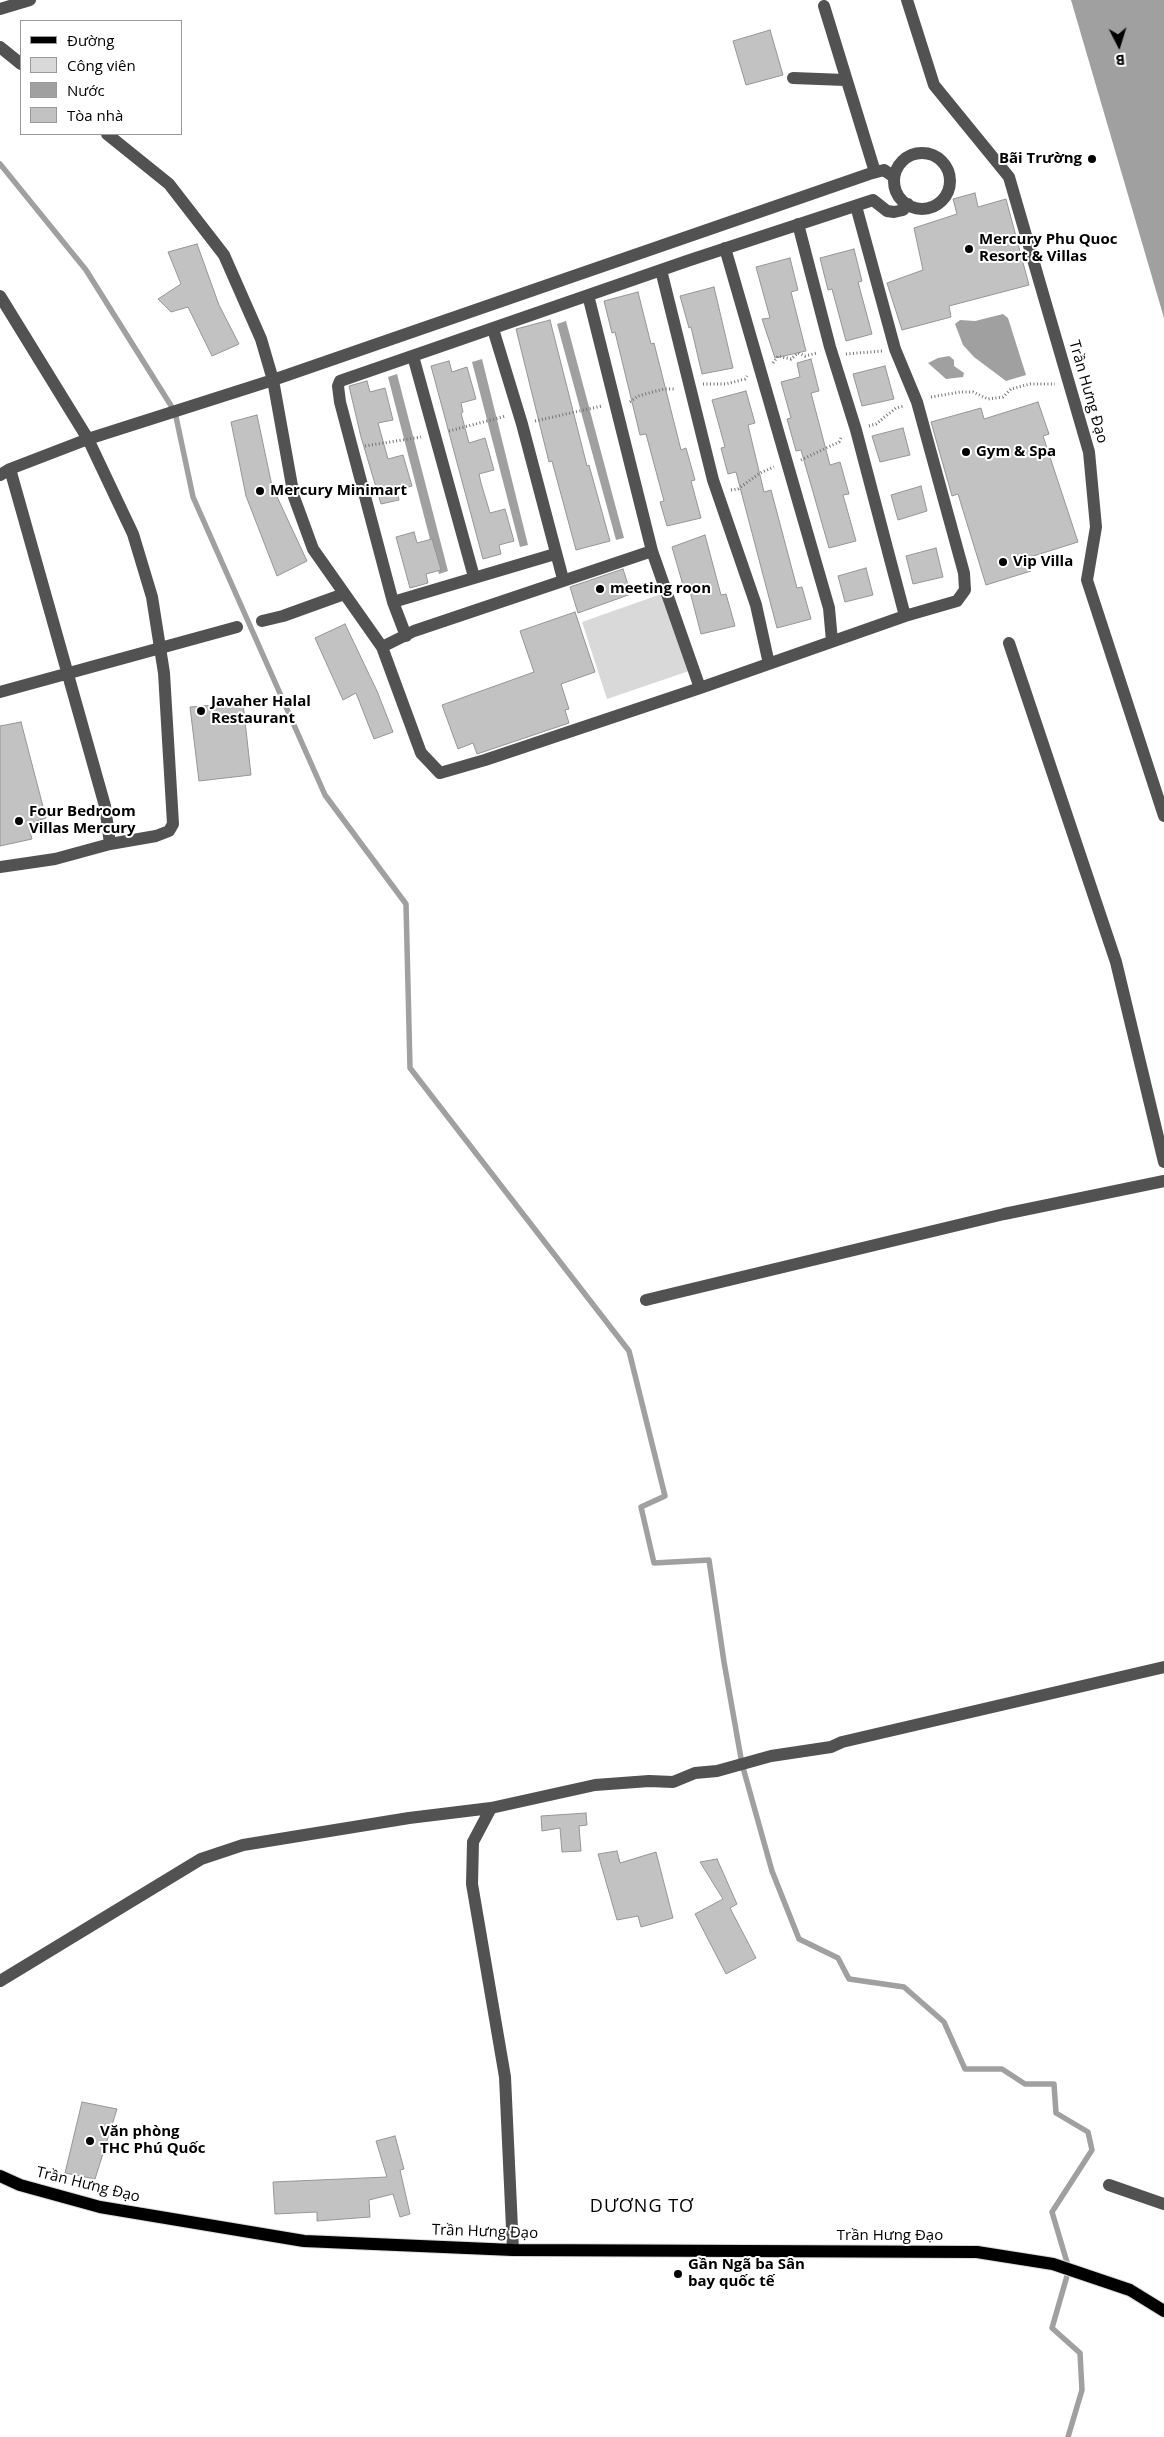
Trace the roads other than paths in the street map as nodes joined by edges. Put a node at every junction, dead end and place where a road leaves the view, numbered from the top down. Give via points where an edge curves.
1 (30, 0) edge
2 (907, 0) edge
3 (824, 6) dead end
4 (0, 9) edge
5 (0, 47) edge
6 (20, 63) edge
7 (793, 78) dead end
8 (845, 80) junction
9 (108, 135) edge
10 (875, 172) junction
11 (894, 177) junction
12 (908, 204) junction
13 (856, 206) junction
14 (798, 224) junction
15 (725, 248) junction
16 (661, 270) junction
17 (588, 295) junction
18 (0, 296) edge
19 (493, 329) junction
20 (413, 356) junction
21 (273, 380) junction
22 (88, 439) junction
23 (3, 471) edge
24 (652, 550) junction
25 (555, 554) junction
26 (474, 577) junction
27 (563, 579) junction
28 (344, 594) junction
29 (393, 602) junction
30 (905, 616) junction
31 (262, 621) dead end
32 (237, 627) dead end
33 (406, 636) junction
34 (832, 641) junction
35 (1009, 643) dead end
36 (382, 647) junction
37 (160, 648) junction
38 (769, 664) junction
39 (67, 675) junction
40 (700, 688) junction
41 (0, 692) edge
42 (1164, 816) edge
43 (110, 844) junction
44 (0, 867) edge
45 (1164, 1162) edge
46 (1164, 1181) edge
47 (646, 1300) dead end
48 (1164, 1667) edge
49 (491, 1808) junction
50 (0, 1981) edge
51 (0, 2176) edge
52 (1109, 2185) dead end
53 (1164, 2204) edge
54 (513, 2250) junction
55 (1164, 2311) edge

1 - 4 street
2 - 42 street, Trần Hưng Đạo via 934,85 1008,177 1089,452 1096,527 1088,580
3 - 8 street
5 - 6 street
7 - 8 street
8 - 10 street
9 - 21 street via 169,184 224,255 261,339
10 - 11 street via 884,170
10 - 21 street
11 - 12 street via 898,195
11 - 12 street via 902,161 918,153 935,156 947,169 949,187 939,203 921,208
12 - 13 street via 903,210 894,212 887,211 873,200
13 - 14 street
13 - 30 street via 895,349 917,402 964,573 965,590 956,601
14 - 15 street
14 - 30 street
15 - 16 street
15 - 34 street via 829,608
16 - 17 street
16 - 38 street via 716,488 756,605
17 - 19 street
17 - 24 street
18 - 22 street
19 - 20 street
19 - 25 street via 522,424
20 - 26 street
20 - 29 street via 340,381 338,386
21 - 22 street
21 - 28 street via 294,497 313,549
22 - 23 street
22 - 37 street via 133,534 152,597
23 - 39 street
24 - 27 street
24 - 40 street
25 - 26 street
25 - 27 street
26 - 29 street
27 - 33 street
28 - 31 street
28 - 36 street
29 - 33 street
30 - 34 street
32 - 37 street
33 - 36 street
34 - 38 street
35 - 45 street via 1116,962
36 - 40 street via 421,753 440,773
37 - 39 street
37 - 43 street via 173,824 169,831 156,836
38 - 40 street
39 - 41 street
39 - 43 street via 105,806
43 - 44 street via 55,859
46 - 47 street via 1004,1214
48 - 49 street via 826,1748 695,1773 673,1782 649,1780 594,1785
49 - 50 street via 408,1818 215,1853 186,1867
49 - 54 street via 473,1842 472,1884 504,2068
51 - 54 main road, Trần Hưng Đạo via 20,2185 100,2207 304,2241
52 - 53 street
54 - 55 main road, Trần Hưng Đạo via 977,2252 1053,2264 1130,2290

